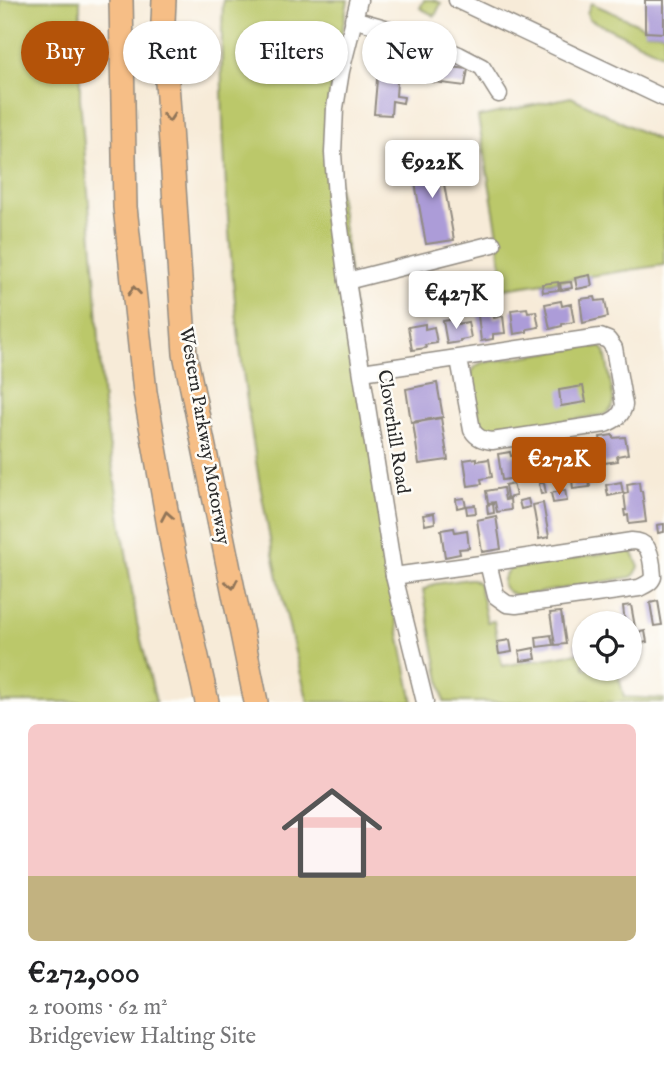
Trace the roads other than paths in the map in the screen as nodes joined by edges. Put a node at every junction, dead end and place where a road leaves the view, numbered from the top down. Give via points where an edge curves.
1 (121, 0) edge
2 (164, 0) edge
3 (359, 0) edge
4 (457, 0) edge
5 (353, 19) junction
6 (499, 94) dead end
7 (664, 98) edge
8 (493, 244) dead end
9 (347, 281) junction
10 (459, 359) junction
11 (362, 372) junction
12 (488, 563) junction
13 (394, 576) junction
14 (207, 702) edge
15 (256, 702) edge
16 (425, 702) edge

14 -> 1 highway via 145,392 125,207
2 -> 15 highway, Western Parkway Motorway via 185,354
3 - 5 street, Cloverhill Road
4 - 7 street
5 - 6 street via 459,55 482,67
5 - 9 street, Cloverhill Road via 339,80 334,130 334,176
8 - 9 street
9 - 11 street, Cloverhill Road
10 - 10 street via 472,430 482,440 605,424 623,411 614,348 600,337
10 - 11 street
11 - 13 street, Cloverhill Road
12 - 12 street via 496,596 512,605 636,588 653,577 650,553 640,541
12 - 13 street
13 - 16 street, Cloverhill Road

